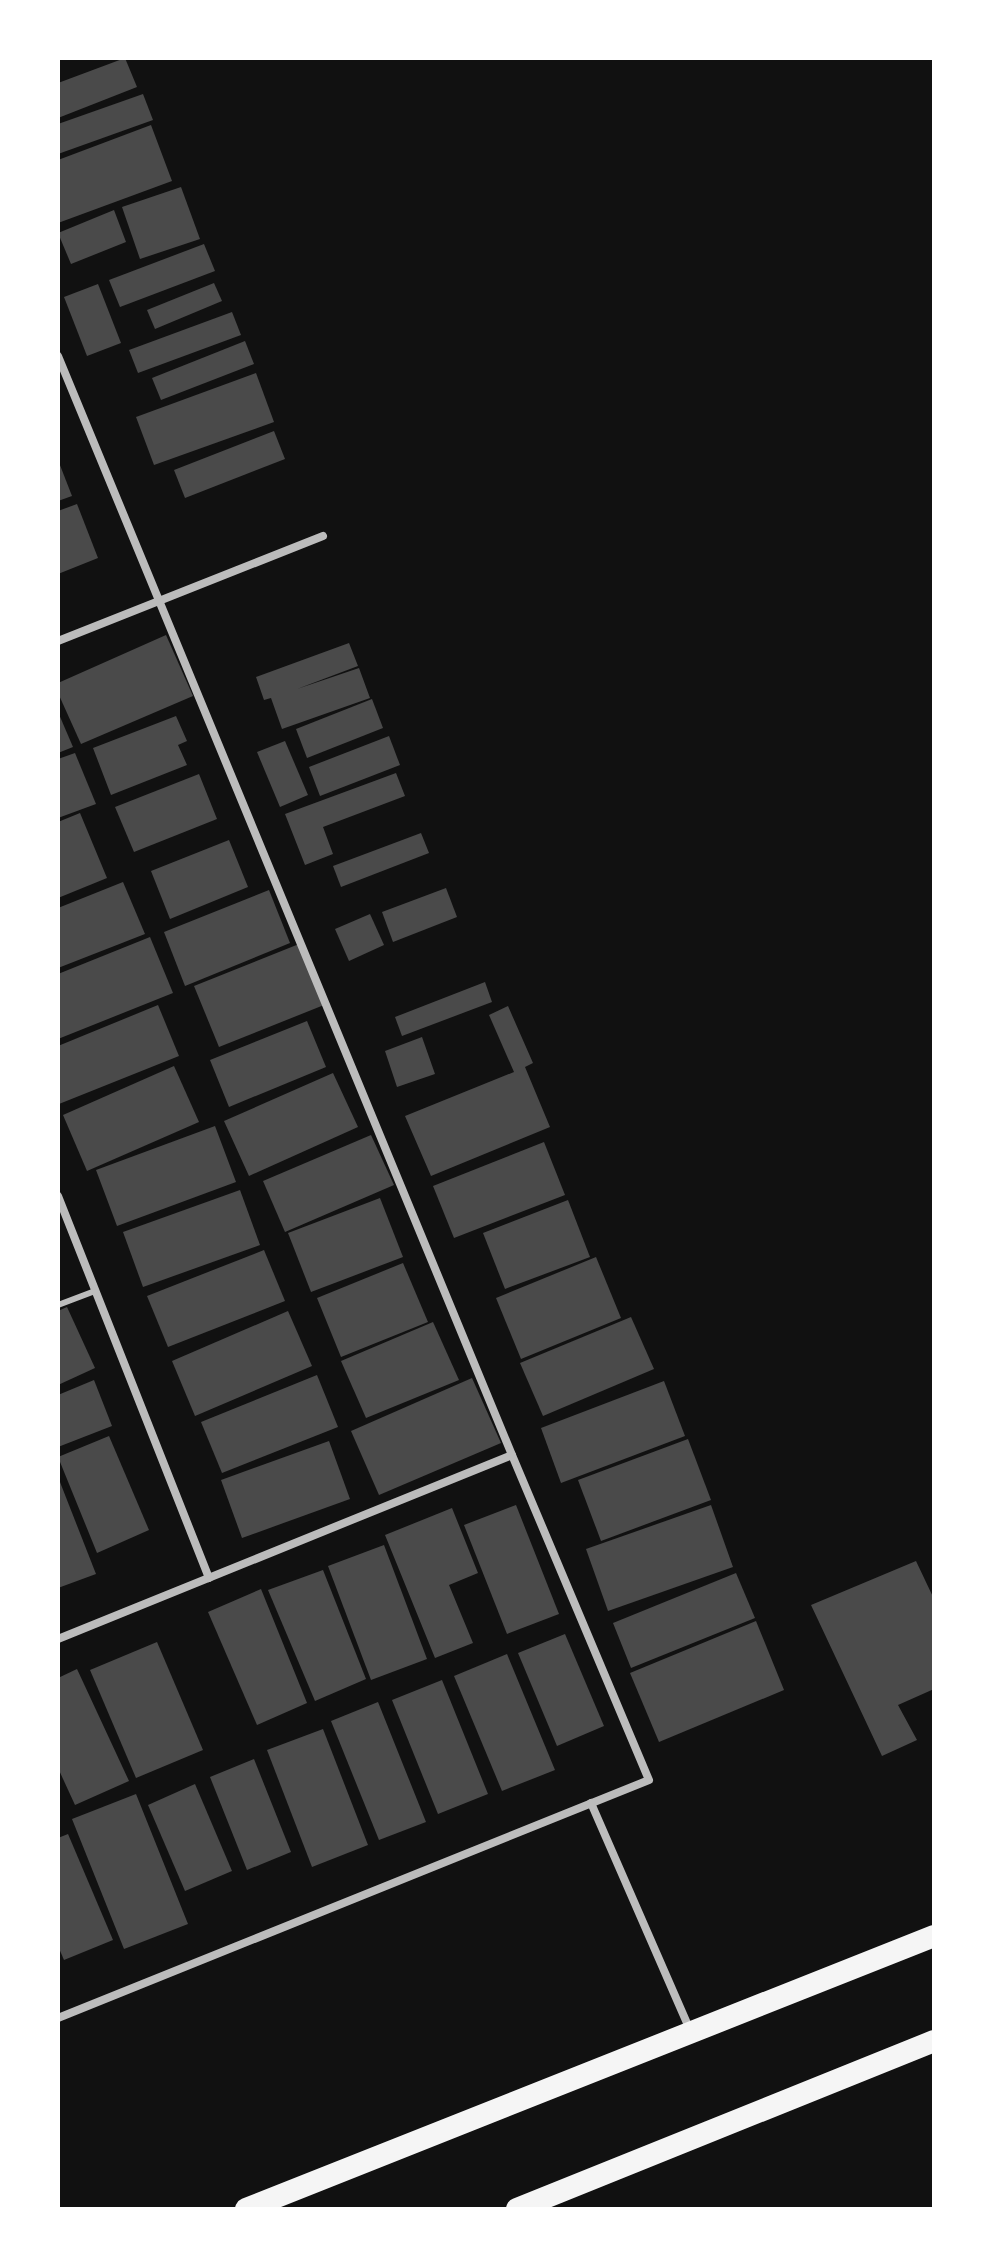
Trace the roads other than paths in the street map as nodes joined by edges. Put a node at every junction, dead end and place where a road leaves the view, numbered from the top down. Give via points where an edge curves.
1 (58, 356) edge
2 (323, 536) dead end
3 (158, 601) junction
4 (58, 641) edge
5 (58, 1196) edge
6 (95, 1291) junction
7 (58, 1305) edge
8 (512, 1455) junction
9 (209, 1578) junction
10 (58, 1639) edge
11 (591, 1803) junction
12 (934, 1936) edge
13 (58, 2018) edge
14 (691, 2032) junction
15 (934, 2041) edge
16 (246, 2209) edge
17 (517, 2209) edge

1 - 3 street
2 - 3 street
3 - 4 street
3 - 8 street
5 - 6 street
6 - 7 lane
6 - 9 street
8 - 9 street
8 - 11 street via 649,1780
9 - 10 street
11 - 13 street
11 - 14 street
12 - 14 highway
14 - 16 highway
15 - 17 highway

